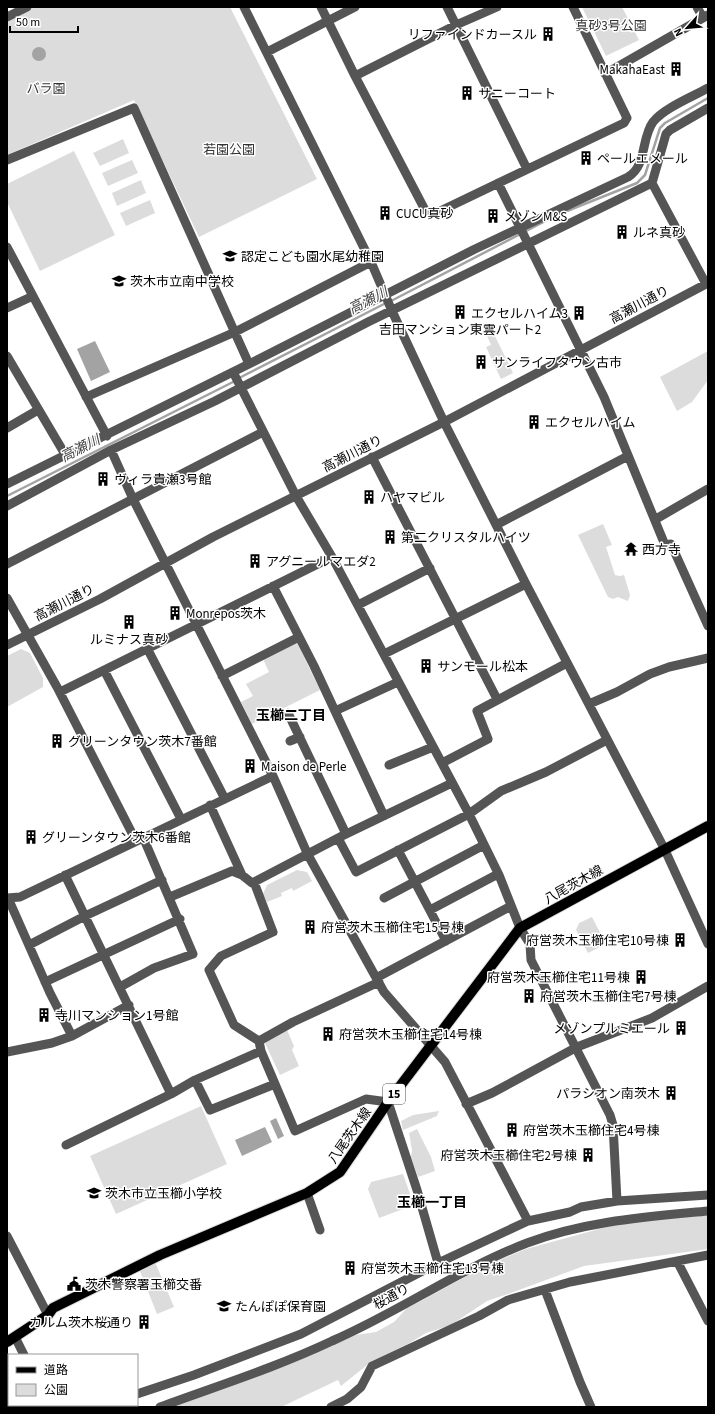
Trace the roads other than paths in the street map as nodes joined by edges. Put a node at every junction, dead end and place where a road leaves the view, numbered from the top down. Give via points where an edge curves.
1 (244, 7) edge
2 (321, 7) edge
3 (355, 7) edge
4 (447, 7) edge
5 (497, 7) edge
6 (573, 7) edge
7 (697, 7) edge
8 (24, 8) edge
9 (7, 17) edge
10 (705, 17) edge
11 (327, 21) junction
12 (456, 25) junction
13 (267, 52) junction
14 (605, 74) junction
15 (354, 76) junction
16 (708, 88) edge
17 (708, 108) edge
18 (7, 160) edge
19 (642, 162) junction
20 (656, 166) junction
21 (527, 170) junction
22 (498, 183) junction
23 (652, 183) junction
24 (520, 230) junction
25 (526, 243) junction
26 (7, 247) edge
27 (10, 262) edge
28 (371, 262) junction
29 (707, 283) edge
30 (386, 295) junction
31 (33, 296) junction
32 (7, 308) edge
33 (392, 311) junction
34 (235, 332) junction
35 (580, 350) junction
36 (7, 356) edge
37 (249, 364) junction
38 (233, 372) junction
39 (240, 387) junction
40 (86, 397) junction
41 (38, 410) junction
42 (444, 422) junction
43 (7, 428) edge
44 (263, 432) junction
45 (107, 436) junction
46 (110, 450) junction
47 (66, 456) junction
48 (628, 456) junction
49 (372, 457) junction
50 (7, 484) edge
51 (708, 489) edge
52 (296, 496) junction
53 (133, 499) junction
54 (7, 506) edge
55 (656, 519) junction
56 (496, 524) junction
57 (332, 557) junction
58 (7, 564) edge
59 (165, 564) junction
60 (430, 568) junction
61 (526, 584) junction
62 (273, 586) junction
63 (7, 598) edge
64 (358, 605) junction
65 (456, 618) junction
66 (195, 624) junction
67 (708, 626) edge
68 (28, 635) junction
69 (299, 637) junction
70 (7, 645) edge
71 (147, 648) junction
72 (384, 654) junction
73 (708, 658) edge
74 (567, 663) junction
75 (104, 670) junction
76 (222, 676) junction
77 (398, 682) junction
78 (60, 692) junction
79 (498, 699) junction
80 (589, 704) junction
81 (335, 711) junction
82 (288, 712) dead end
83 (300, 737) junction
84 (607, 740) junction
85 (290, 741) dead end
86 (433, 747) junction
87 (442, 763) junction
88 (389, 765) dead end
89 (272, 776) junction
90 (452, 783) junction
91 (225, 799) junction
92 (210, 806) junction
93 (469, 814) junction
94 (384, 816) junction
95 (181, 819) junction
96 (708, 826) edge
97 (342, 836) junction
98 (140, 839) junction
99 (484, 844) junction
100 (664, 848) junction
101 (398, 850) junction
102 (308, 855) junction
103 (498, 874) junction
104 (65, 875) junction
105 (242, 875) junction
106 (162, 880) junction
107 (254, 882) junction
108 (415, 882) junction
109 (170, 897) junction
110 (7, 898) edge
111 (384, 898) dead end
112 (511, 906) junction
113 (430, 910) junction
114 (85, 916) junction
115 (180, 918) junction
116 (520, 928) junction
117 (446, 941) junction
118 (708, 944) edge
119 (29, 945) junction
120 (104, 955) junction
121 (378, 980) junction
122 (45, 982) junction
123 (708, 986) edge
124 (120, 987) junction
125 (129, 1005) junction
126 (72, 1036) junction
127 (259, 1041) junction
128 (431, 1045) junction
129 (577, 1047) junction
130 (261, 1051) junction
131 (7, 1052) edge
132 (195, 1080) junction
133 (275, 1084) junction
134 (171, 1094) junction
135 (388, 1102) junction
136 (466, 1104) junction
137 (66, 1145) dead end
138 (307, 1194) junction
139 (708, 1195) edge
140 (617, 1201) junction
141 (708, 1211) edge
142 (528, 1221) junction
143 (320, 1230) dead end
144 (7, 1236) edge
145 (708, 1255) edge
146 (677, 1261) junction
147 (438, 1263) junction
148 (545, 1290) junction
149 (48, 1315) junction
150 (708, 1321) edge
151 (11, 1339) edge
152 (23, 1354) edge
153 (138, 1394) edge
154 (160, 1407) edge
155 (331, 1407) edge
156 (592, 1407) edge

1 - 13 street
2 - 11 street
3 - 11 street
4 - 12 street
5 - 12 street
6 - 14 street
7 - 10 street
8 - 9 street
10 - 14 street
11 - 13 street
11 - 15 street
12 - 15 street
12 - 21 street
13 - 28 street
14 - 21 street via 627,118 624,123
15 - 22 street via 425,210 434,214
16 - 19 street via 663,113 654,121 648,131
17 - 20 street via 668,132
18 - 34 street via 134,108
19 - 20 street
19 - 24 street via 628,177
20 - 23 street
21 - 22 street
22 - 24 street
23 - 25 street
23 - 29 street
24 - 25 street
24 - 30 street
25 - 33 street
25 - 35 street
26 - 27 street
27 - 31 street
28 - 30 street
28 - 34 street
29 - 35 street, 高瀬川通り
30 - 33 street
30 - 37 street
31 - 32 street
31 - 40 street
33 - 39 street
33 - 42 street
34 - 37 street
34 - 40 street
35 - 42 street, 高瀬川通り
35 - 48 street via 604,397
36 - 41 street
37 - 38 street
38 - 39 street
38 - 45 street
39 - 44 street
39 - 46 street
40 - 45 street
41 - 43 street
41 - 47 street
42 - 49 street, 高瀬川通り
42 - 56 street
44 - 52 street
44 - 53 street
45 - 47 street
46 - 53 street
46 - 54 street
47 - 50 street
48 - 55 street
48 - 56 street
49 - 52 street, 高瀬川通り
49 - 60 street
51 - 55 street
52 - 57 street
52 - 59 street, 高瀬川通り
53 - 58 street
53 - 59 street
55 - 67 street via 665,545 671,544
56 - 61 street
57 - 62 street
57 - 64 street
59 - 66 street
59 - 68 street, 高瀬川通り
60 - 64 street
60 - 65 street
61 - 65 street
61 - 74 street
62 - 66 street
62 - 69 street
63 - 68 street
64 - 72 street
65 - 72 street
65 - 79 street
66 - 71 street
66 - 76 street
68 - 70 street, 高瀬川通り
68 - 78 street
69 - 76 street
69 - 81 street
71 - 75 street
71 - 91 street
72 - 77 street
73 - 80 street via 650,674
74 - 79 street
74 - 80 street
75 - 78 street
75 - 95 street
76 - 89 street
77 - 81 street
77 - 86 street
78 - 98 street
79 - 87 street via 477,711 488,739
80 - 84 street
81 - 94 street
82 - 83 street
83 - 85 street
83 - 97 street
84 - 93 street via 546,772 501,791
84 - 100 street
86 - 87 street
86 - 88 street
87 - 90 street
89 - 91 street
89 - 102 street
90 - 93 street
90 - 94 street
91 - 92 street
92 - 95 street
92 - 105 street
93 - 99 street
93 - 101 street
94 - 97 street
95 - 98 street
96 - 100 main road, 八尾茨木線 / 15
97 - 101 street via 356,872
97 - 102 street
98 - 104 street
98 - 106 street
99 - 103 street
99 - 108 street
100 - 116 main road, 八尾茨木線 / 15
100 - 118 street
101 - 108 street
102 - 107 street
102 - 121 street
103 - 112 street
103 - 113 street
104 - 110 street via 20,897
104 - 114 street
105 - 107 street
105 - 109 street via 232,871
106 - 109 street
106 - 114 street
107 - 127 street via 273,932 221,956 209,970 234,1025
108 - 111 street
108 - 113 street
109 - 115 street
110 - 119 street
112 - 116 street
112 - 117 street
113 - 117 street
114 - 119 street
114 - 120 street
115 - 120 street
115 - 124 street via 194,954 154,968
116 - 128 main road, 八尾茨木線 / 15
116 - 129 street via 530,944 531,960
117 - 121 street
119 - 122 street
120 - 122 street
120 - 124 street
121 - 127 street
121 - 128 street via 397,1007
122 - 126 street
123 - 129 street via 652,1018
124 - 125 street
125 - 126 street
125 - 134 street
126 - 131 street via 52,1043
127 - 130 street
128 - 135 main road, 八尾茨木線 / 15
128 - 136 street via 445,1062
129 - 136 street via 492,1093
129 - 140 street via 614,1125
130 - 132 street
130 - 133 street
132 - 133 street via 210,1110
132 - 134 street
133 - 135 street via 295,1131 366,1099
134 - 137 street
135 - 138 main road, 八尾茨木線 / 15 via 342,1170
135 - 147 street
136 - 142 street
138 - 143 street
138 - 149 main road, 八尾茨木線 / 15 via 160,1255 53,1308
139 - 140 street
140 - 142 street via 581,1207 570,1212
141 - 154 street, 桜通り via 623,1219 527,1243 457,1275 334,1341
142 - 147 street
144 - 149 street
145 - 146 street
146 - 148 street via 570,1282
146 - 150 street
147 - 153 street via 301,1334
148 - 155 street via 508,1300 372,1366 361,1387 347,1399
148 - 156 street
149 - 151 main road, 八尾茨木線 / 15
151 - 152 street

